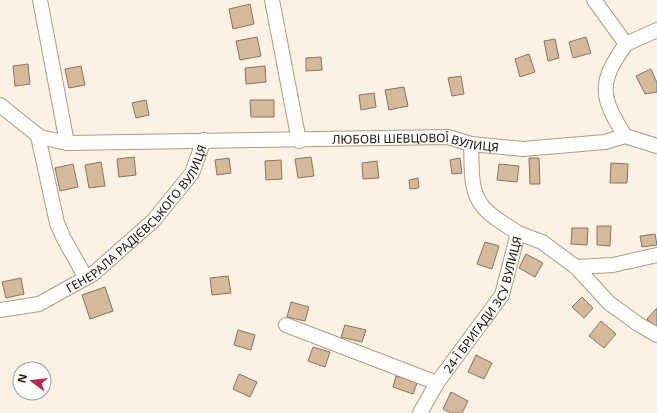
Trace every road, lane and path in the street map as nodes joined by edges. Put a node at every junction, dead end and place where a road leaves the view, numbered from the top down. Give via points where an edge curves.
1 (40, 0) edge
2 (272, 0) edge
3 (594, 0) edge
4 (657, 30) edge
5 (626, 44) junction
6 (0, 105) edge
7 (38, 136) junction
8 (625, 136) junction
9 (204, 140) junction
10 (299, 141) junction
11 (67, 143) junction
12 (471, 144) junction
13 (657, 146) edge
14 (518, 233) junction
15 (657, 255) edge
16 (576, 267) junction
17 (86, 278) junction
18 (0, 310) edge
19 (286, 326) dead end
20 (657, 335) edge
21 (437, 383) junction
22 (420, 413) edge

1 - 11 street
2 - 10 street
3 - 5 street
4 - 5 street
5 - 8 street via 614,60 604,86 609,111
6 - 7 street, ГЕНЕРАЛА РАДІЄВСЬКОГО ВУЛИЦЯ
7 - 11 street, ГЕНЕРАЛА РАДІЄВСЬКОГО ВУЛИЦЯ
7 - 17 street via 57,223
8 - 12 street, ЛЮБОВІ ШЕВЦОВОЇ ВУЛИЦЯ via 604,142 523,149
8 - 13 street
9 - 10 street, ЛЮБОВІ ШЕВЦОВОЇ ВУЛИЦЯ
9 - 11 street, ГЕНЕРАЛА РАДІЄВСЬКОГО ВУЛИЦЯ
9 - 17 street, ГЕНЕРАЛА РАДІЄВСЬКОГО ВУЛИЦЯ via 192,173 154,220
10 - 12 street, ЛЮБОВІ ШЕВЦОВОЇ ВУЛИЦЯ via 448,137
12 - 14 street, 24-Ї БРИГАДИ ЗСУ ВУЛИЦЯ via 472,174 478,200 490,214
14 - 16 street via 542,242
14 - 21 street, 24-Ї БРИГАДИ ЗСУ ВУЛИЦЯ via 502,295
15 - 16 street via 613,265
16 - 20 street via 609,303
17 - 18 street, ГЕНЕРАЛА РАДІЄВСЬКОГО ВУЛИЦЯ via 39,304
19 - 21 street, 24-Ї БРИГАДИ ЗСУ ВУЛИЦЯ
21 - 22 street, 24-Ї БРИГАДИ ЗСУ ВУЛИЦЯ

